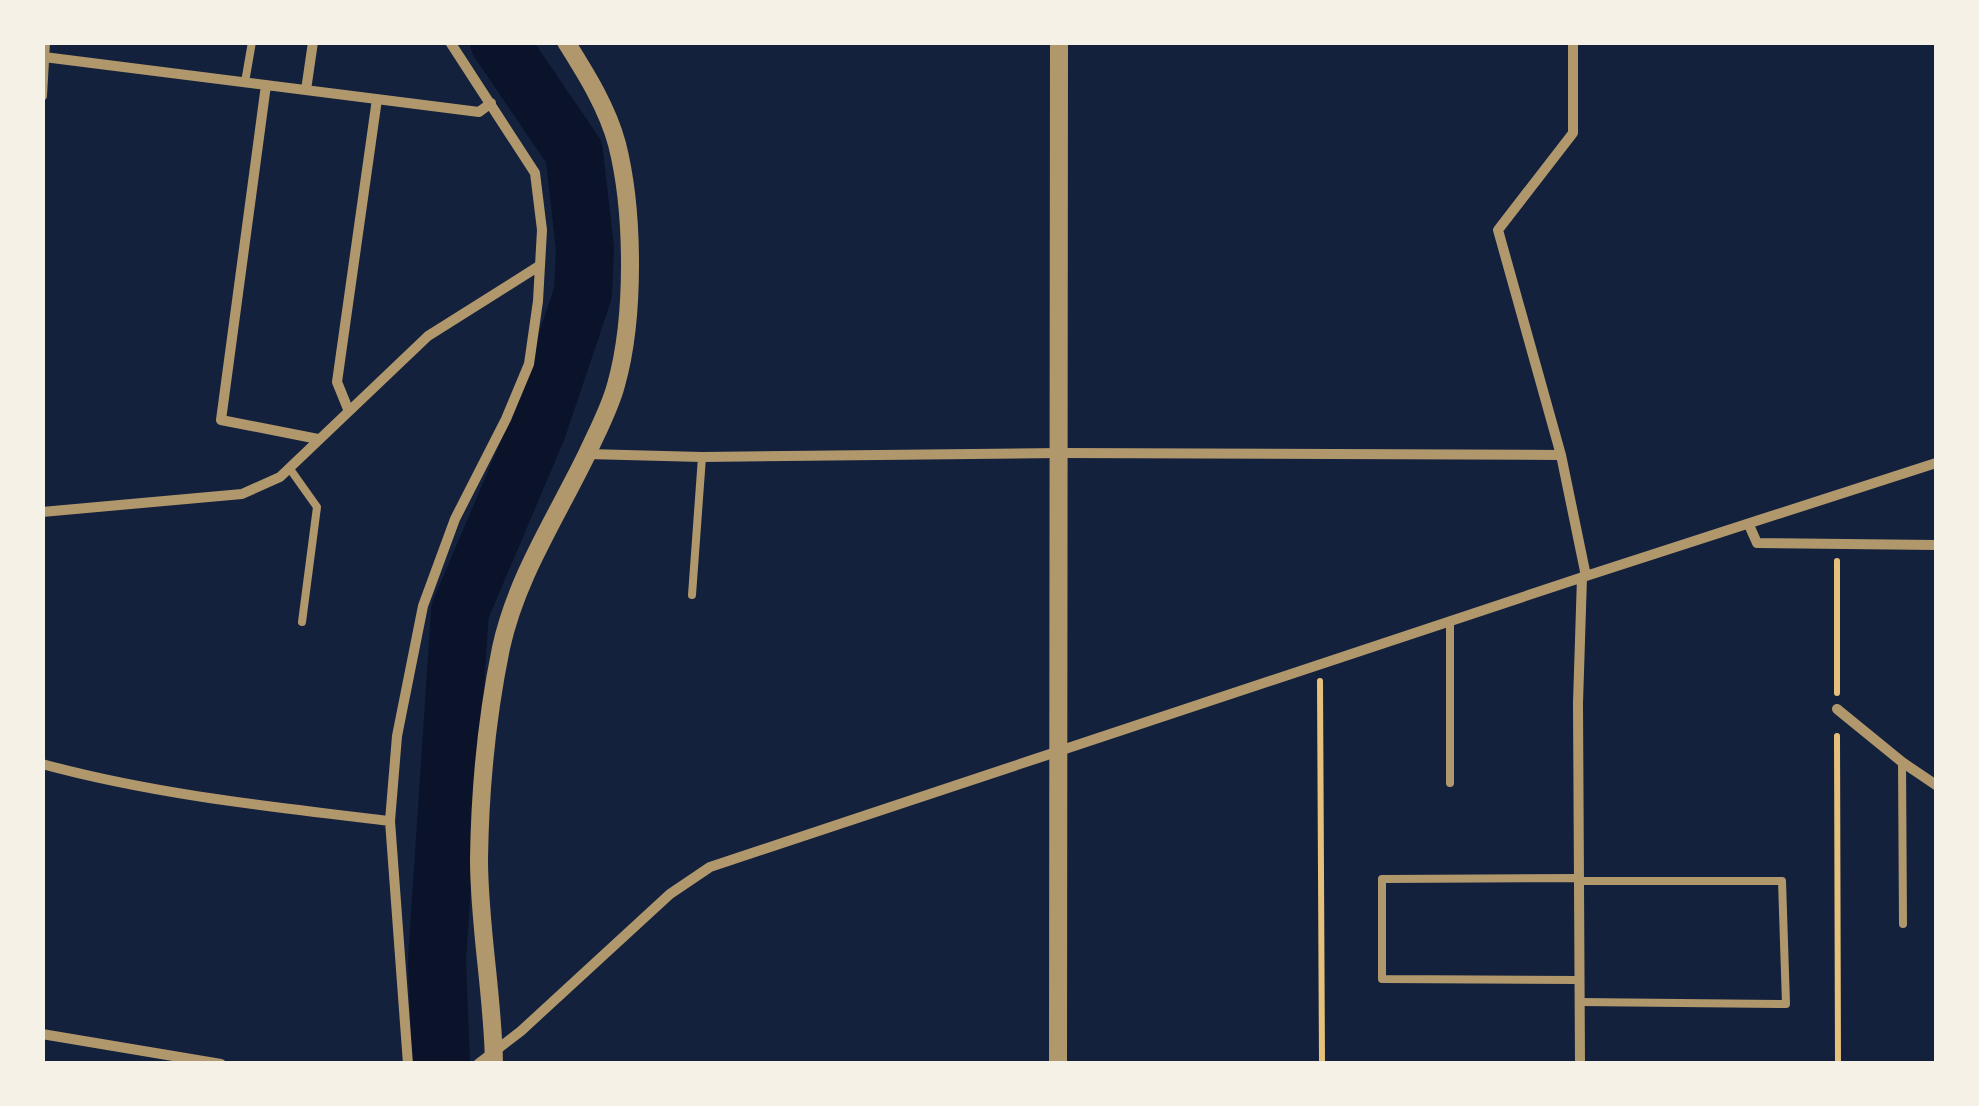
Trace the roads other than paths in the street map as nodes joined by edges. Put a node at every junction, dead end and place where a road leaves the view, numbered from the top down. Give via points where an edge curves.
1 (46, 42) edge
2 (252, 42) edge
3 (313, 42) edge
4 (450, 42) edge
5 (566, 42) edge
6 (1059, 42) edge
7 (1574, 42) edge
8 (44, 57) edge
9 (246, 82) junction
10 (266, 85) junction
11 (306, 90) junction
12 (42, 96) edge
13 (377, 99) junction
14 (492, 103) junction
15 (539, 266) junction
16 (348, 410) junction
17 (318, 439) junction
18 (1061, 453) junction
19 (587, 454) junction
20 (1561, 455) junction
21 (702, 457) junction
22 (1936, 463) edge
23 (290, 470) junction
24 (42, 512) edge
25 (1750, 525) junction
26 (1936, 545) edge
27 (1584, 576) junction
28 (692, 595) dead end
29 (1450, 621) junction
30 (302, 622) dead end
31 (1837, 709) road end
32 (1058, 753) junction
33 (1902, 762) junction
34 (42, 764) edge
35 (1450, 782) dead end
36 (1936, 785) edge
37 (390, 821) junction
38 (1579, 880) junction
39 (1904, 924) dead end
40 (1578, 980) junction
41 (1579, 1002) junction
42 (42, 1034) edge
43 (487, 1060) edge
44 (221, 1064) edge
45 (408, 1064) edge
46 (1058, 1064) edge
47 (1580, 1064) edge

1 - 8 street
2 - 9 lane
3 - 11 street
4 - 14 street
5 - 19 street via 616,141 628,199 622,356
6 - 18 street
7 - 20 street via 1573,133 1498,230
8 - 9 street
8 - 12 street
9 - 10 street
10 - 11 street
10 - 17 street via 221,420
11 - 13 street
13 - 14 street via 479,112
13 - 16 street via 337,382
14 - 15 street via 535,173
15 - 16 street via 428,336
15 - 37 street via 529,364 455,520 423,606 397,736
16 - 17 street
17 - 23 street
18 - 20 street
18 - 21 street
18 - 32 street
19 - 21 street
19 - 43 street via 531,561 501,649 479,861
20 - 27 street
21 - 28 lane
22 - 25 street
23 - 24 street via 242,494
23 - 30 lane via 317,507
25 - 26 street via 1757,543
25 - 27 street
27 - 29 street
27 - 38 street
29 - 32 street
29 - 35 lane
31 - 33 street
32 - 43 street via 710,867 670,894
32 - 46 street
33 - 36 street
33 - 39 lane
34 - 37 street via 112,783
37 - 45 street
38 - 40 street
38 - 40 lane via 1382,879 1382,979
38 - 41 lane via 1782,881 1786,1004
40 - 41 street
41 - 47 street
42 - 44 street

